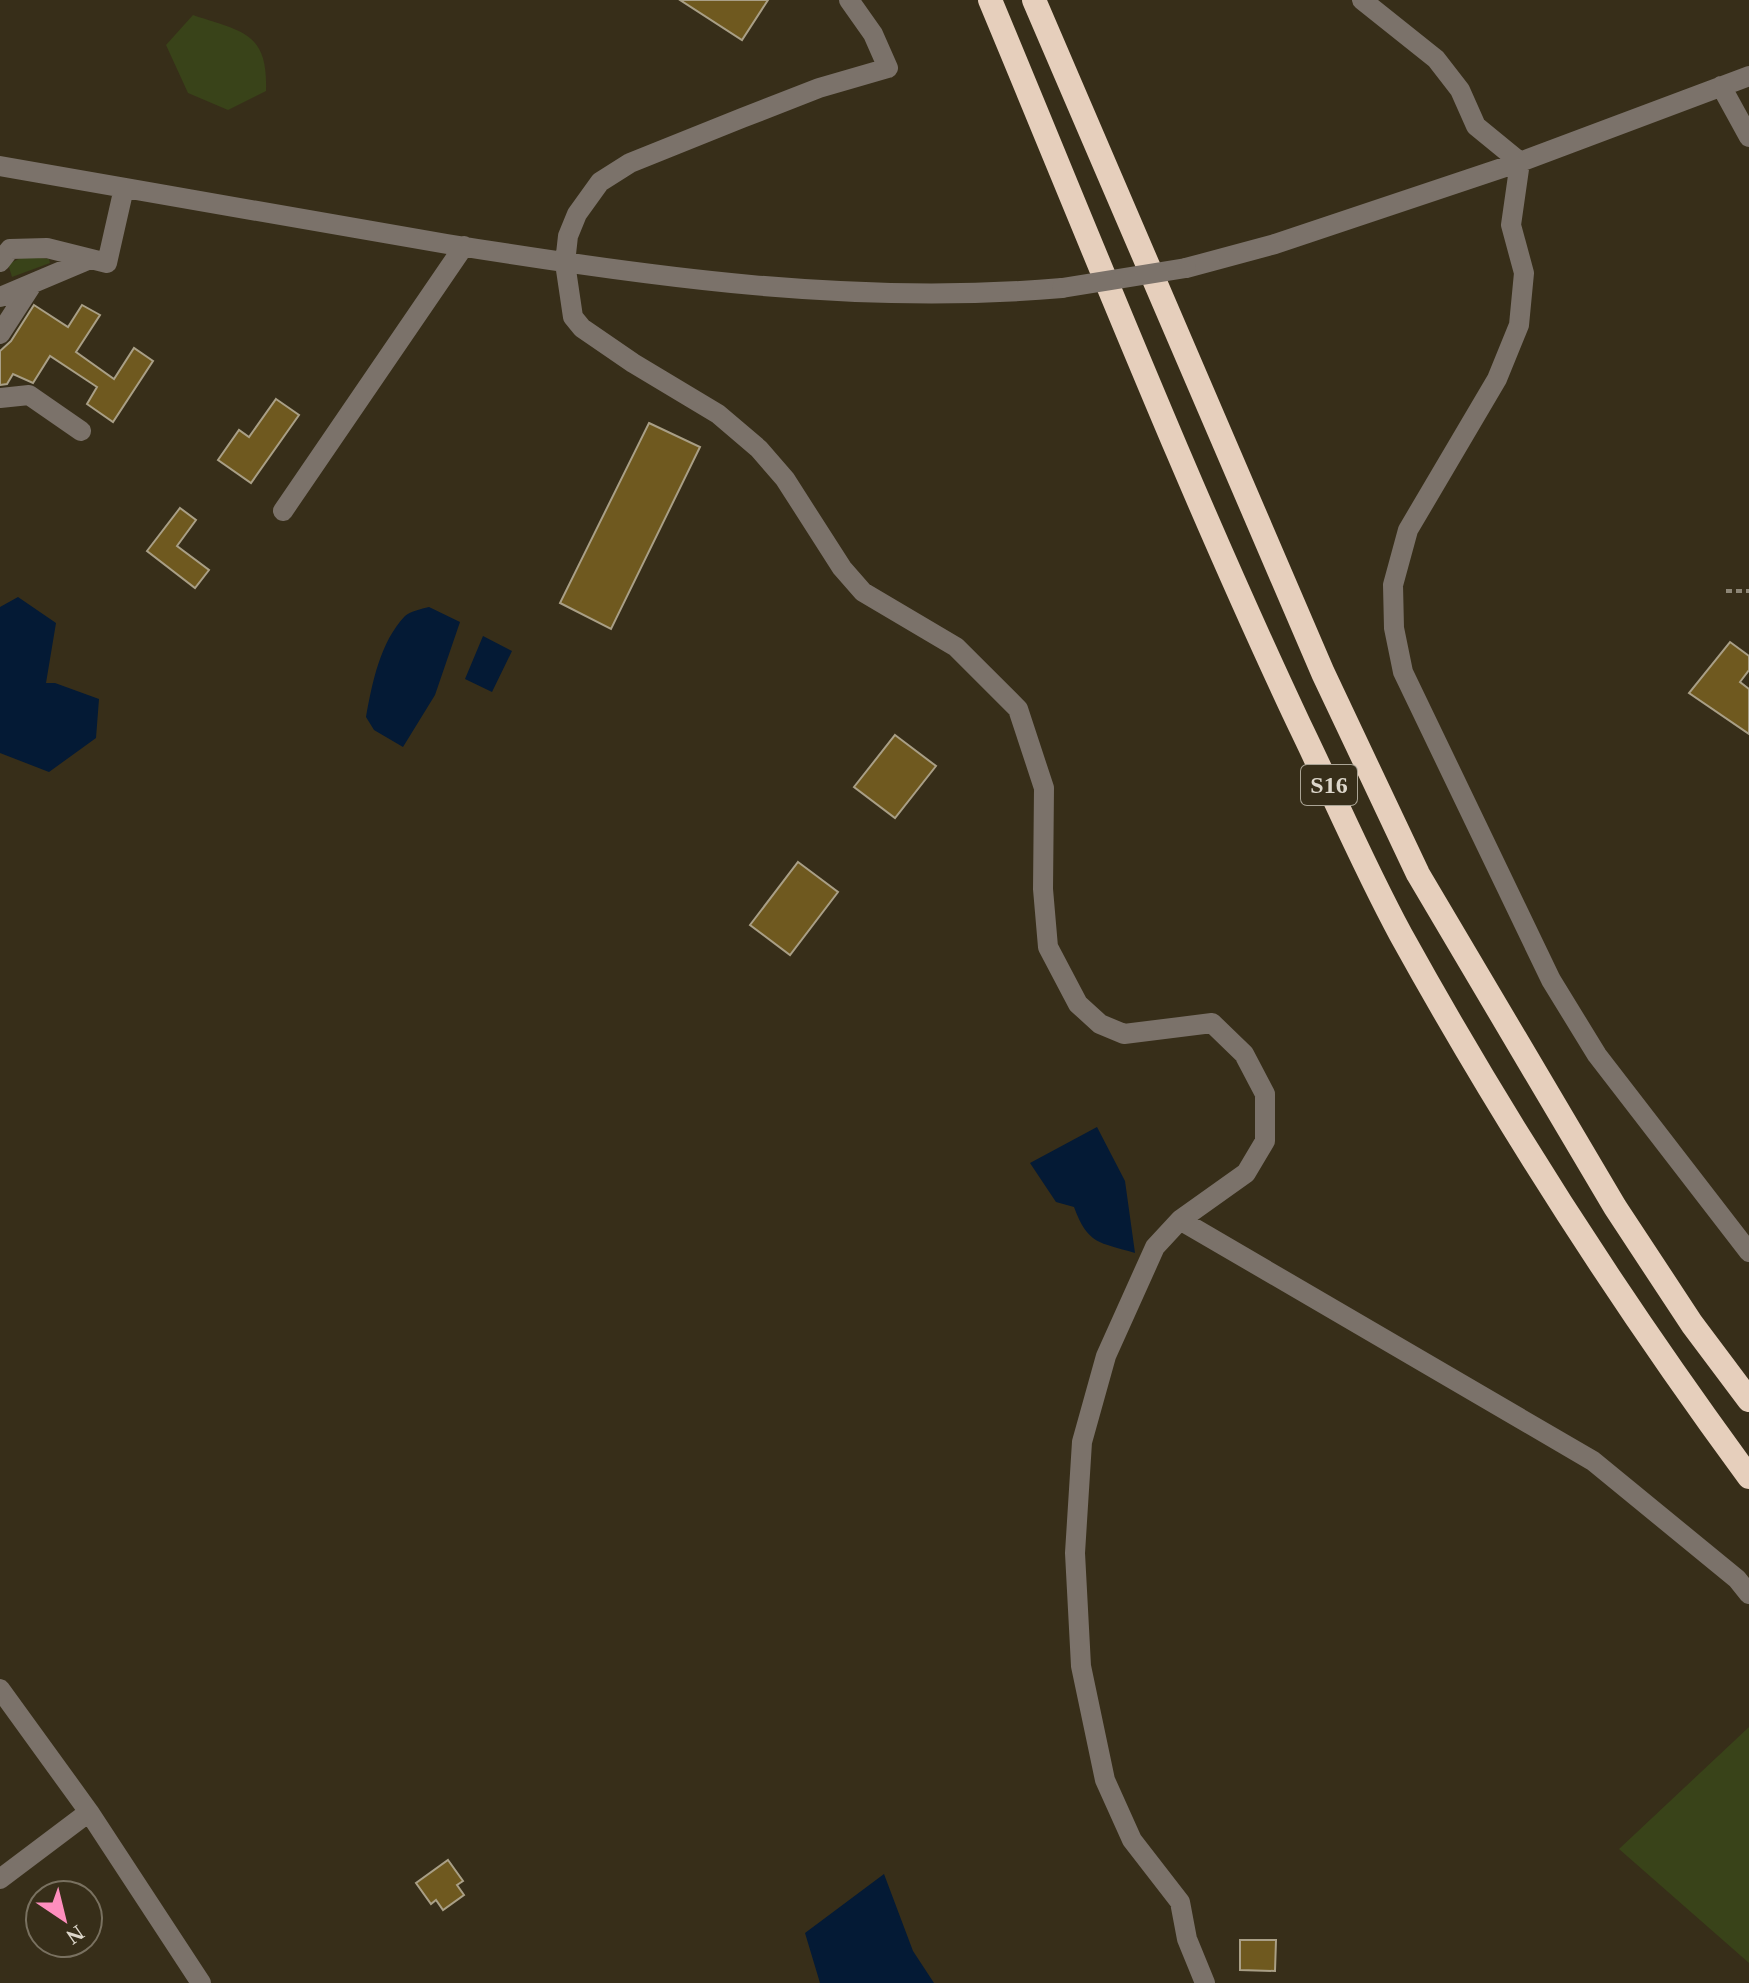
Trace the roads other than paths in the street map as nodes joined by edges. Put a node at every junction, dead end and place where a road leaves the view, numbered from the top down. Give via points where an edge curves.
1 (849, 0) edge
2 (990, 0) edge
3 (1034, 0) edge
4 (1362, 0) edge
5 (1749, 76) edge
6 (1721, 86) junction
7 (1749, 94) edge
8 (1749, 137) edge
9 (1520, 162) junction
10 (0, 166) edge
11 (124, 188) junction
12 (464, 246) junction
13 (90, 259) junction
14 (0, 262) edge
15 (565, 263) junction
16 (33, 283) junction
17 (0, 297) edge
18 (0, 334) edge
19 (0, 398) edge
20 (81, 431) dead end
21 (283, 511) dead end
22 (1180, 1220) junction
23 (1749, 1252) edge
24 (1749, 1400) edge
25 (1749, 1477) edge
26 (1749, 1594) edge
27 (0, 1689) edge
28 (89, 1812) junction
29 (0, 1879) edge
30 (201, 1983) edge
31 (1205, 1983) edge

1 - 15 street via 888,68 819,88 630,163 600,182 577,214
2 - 25 highway, S16 via 1208,523 1400,933 1586,1244
3 - 24 highway, S16 via 1317,660 1418,874 1615,1207
4 - 9 street via 1436,59 1460,90 1476,126
5 - 6 street
6 - 7 street
6 - 8 street
6 - 9 street
9 - 15 street, bridge via 1186,268 1062,288 936,295 802,291
9 - 23 street via 1511,225 1524,273 1519,325 1497,379 1408,530 1393,585 1403,672 1559,992 1597,1055
10 - 11 street
11 - 12 street
11 - 13 street via 107,263
12 - 15 street
12 - 21 street
13 - 14 street via 47,248 10,249
13 - 16 street
15 - 22 street via 573,317 582,328 718,414 759,449 863,592 956,647 1018,709 1044,788 1048,947 1078,1004 1100,1024 1124,1034 1212,1023 1244,1054 1265,1094 1265,1141 1246,1173
16 - 17 street
16 - 18 street
19 - 20 street via 29,395
22 - 26 street via 1593,1461
22 - 31 street via 1155,1247 1106,1356 1082,1442 1075,1553 1081,1666 1105,1780 1132,1840 1180,1902 1187,1939
27 - 28 street
28 - 29 street
28 - 30 street

